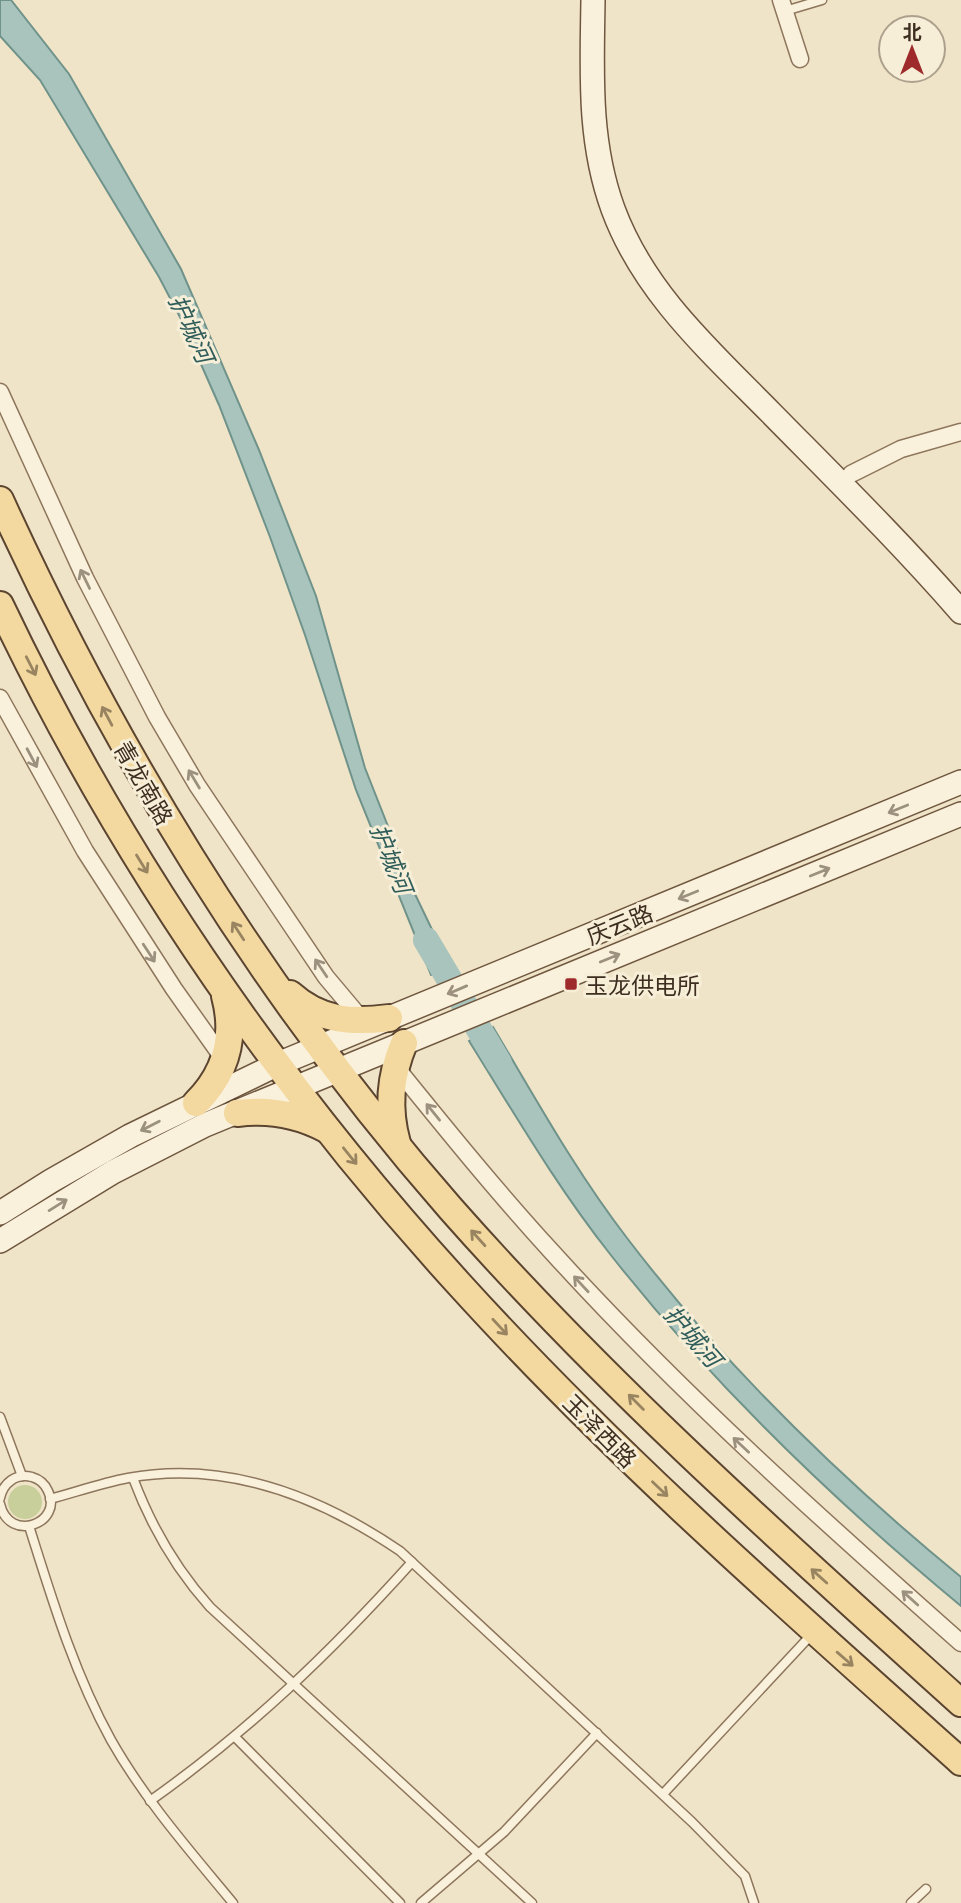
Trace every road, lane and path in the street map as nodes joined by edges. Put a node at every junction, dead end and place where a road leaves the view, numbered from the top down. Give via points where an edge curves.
1 (593, 0) edge
2 (607, 0) edge
3 (822, 0) edge
4 (783, 6) edge
5 (800, 59) dead end
6 (0, 392) edge
7 (961, 432) edge
8 (851, 474) junction
9 (0, 500) edge
10 (961, 590) edge
11 (0, 605) edge
12 (961, 612) edge
13 (0, 698) edge
14 (961, 782) edge
15 (961, 814) edge
16 (211, 970) junction
17 (270, 978) junction
18 (389, 1018) junction
19 (363, 1021) junction
20 (320, 1046) junction
21 (400, 1055) junction
22 (225, 1061) junction
23 (278, 1064) junction
24 (338, 1070) junction
25 (296, 1088) junction
26 (196, 1103) junction
27 (236, 1113) junction
28 (329, 1131) junction
29 (397, 1144) junction
30 (0, 1213) edge
31 (0, 1241) edge
32 (0, 1417) edge
33 (22, 1476) junction
34 (132, 1478) junction
35 (0, 1498) edge
36 (50, 1499) junction
37 (0, 1504) edge
38 (29, 1526) junction
39 (412, 1562) junction
40 (814, 1632) junction
41 (961, 1643) edge
42 (294, 1685) junction
43 (961, 1703) edge
44 (597, 1733) junction
45 (235, 1737) junction
46 (961, 1762) edge
47 (663, 1794) junction
48 (150, 1801) junction
49 (478, 1854) junction
50 (926, 1889) dead end
51 (233, 1903) edge
52 (400, 1903) edge
53 (421, 1903) edge
54 (532, 1903) edge
55 (754, 1903) edge
56 (911, 1903) edge

1 - 12 street via 592,94 598,152 613,209 643,271 682,323
2 - 8 street via 610,139 626,204 645,246 693,313
3 - 4 lane
4 - 5 street
19 -> 6 street via 326,977 197,785 157,717 67,541
7 - 8 street via 901,449
8 - 10 street
17 -> 9 main road, 青龙南路 via 201,875 119,738
11 -> 16 main road, 青龙南路 via 80,760
13 -> 22 street via 93,863
14 -> 18 street, 庆云路
21 -> 15 street, 庆云路 via 439,1029
16 - 22 main road via 224,995 230,1022
16 - 23 main road, 青龙南路
17 - 19 main road via 315,1012 338,1020
17 - 20 main road, 青龙南路
18 - 19 main road
18 - 20 street, 庆云路
20 - 23 street, 庆云路
20 - 24 main road, 玉泽西路
21 - 24 street, 庆云路
21 - 29 main road via 390,1098
41 -> 21 street via 764,1466 613,1318 494,1188
22 - 26 main road
23 - 25 main road, 玉泽西路
23 - 26 street, 庆云路
24 - 25 street, 庆云路
24 - 29 main road, 玉泽西路
25 - 27 street, 庆云路
25 - 28 main road, 玉泽西路
26 -> 30 street, 庆云路
27 - 28 main road via 290,1115
31 -> 27 street, 庆云路 via 134,1160
28 -> 40 main road, 玉泽西路 via 416,1236 524,1353 654,1483
43 -> 29 main road, 玉泽西路 via 761,1523 620,1387 494,1256
32 - 33 lane
33 - 35 lane via 9,1482
33 - 36 lane via 42,1482
34 - 36 lane
34 - 39 lane via 207,1474 284,1489 358,1524
34 - 42 lane via 156,1532 190,1585
36 - 38 lane via 46,1515
37 - 38 lane via 9,1520
38 - 48 lane via 84,1685 111,1740
39 - 42 lane
39 - 44 lane
40 -> 46 main road, 玉泽西路
40 - 47 lane
42 - 45 lane
42 - 49 lane
44 - 47 lane
44 - 49 lane
45 - 48 lane
45 - 52 lane
47 - 55 lane via 746,1875
48 - 51 lane
49 - 53 lane
49 - 54 lane
50 - 56 lane

